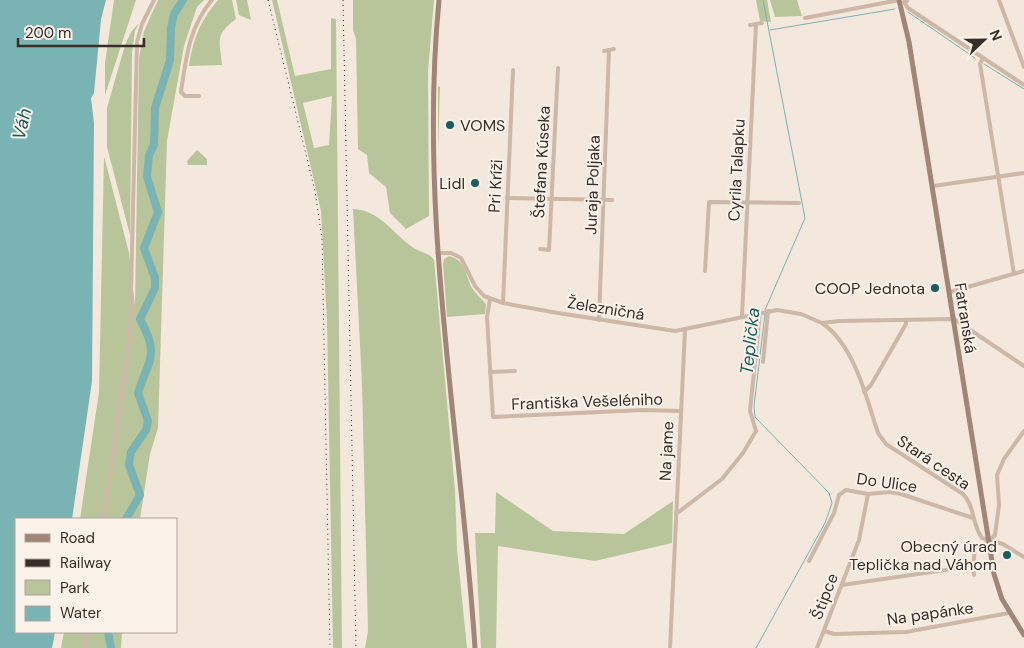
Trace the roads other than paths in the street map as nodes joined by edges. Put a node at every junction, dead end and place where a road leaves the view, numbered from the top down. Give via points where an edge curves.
1 (154, 0) edge
2 (212, 0) edge
3 (439, 0) edge
4 (999, 0) edge
5 (903, 1) edge
6 (805, 18) dead end
7 (762, 23) dead end
8 (756, 24) junction
9 (750, 25) dead end
10 (614, 49) dead end
11 (983, 58) junction
12 (1024, 66) edge
13 (558, 68) dead end
14 (513, 70) dead end
15 (1024, 78) edge
16 (1023, 84) edge
17 (199, 96) dead end
18 (1024, 173) edge
19 (998, 177) junction
20 (933, 186) junction
21 (508, 198) junction
22 (552, 199) junction
23 (604, 200) junction
24 (612, 200) dead end
25 (747, 202) junction
26 (799, 203) dead end
27 (540, 249) dead end
28 (437, 253) junction
29 (705, 271) dead end
30 (1024, 271) edge
31 (1014, 274) junction
32 (950, 292) junction
33 (490, 299) junction
34 (502, 303) junction
35 (764, 311) junction
36 (742, 316) junction
37 (954, 319) junction
38 (599, 320) junction
39 (906, 320) junction
40 (822, 323) junction
41 (685, 330) junction
42 (763, 362) dead end
43 (1024, 366) edge
44 (515, 371) dead end
45 (490, 372) junction
46 (864, 392) junction
47 (681, 411) junction
48 (1024, 430) edge
49 (868, 494) junction
50 (676, 514) junction
51 (104, 518) edge
52 (973, 518) junction
53 (989, 541) junction
54 (1024, 557) edge
55 (809, 561) dead end
56 (973, 566) junction
57 (974, 575) dead end
58 (842, 585) junction
59 (1010, 613) junction
60 (824, 631) junction
61 (87, 633) edge
62 (1024, 635) edge
63 (84, 648) edge
64 (475, 648) edge
65 (670, 648) edge
66 (817, 648) edge

1 - 51 street via 140,32 136,52 130,333
2 - 17 street via 190,37 181,92 185,96
3 - 28 main road via 433,109
4 - 12 street
5 - 6 street
5 - 11 street via 908,8
5 - 20 main road, Fatranská
7 - 8 street
8 - 9 street
8 - 25 street, Cyrila Talapku
10 - 23 street, Juraja Poljaka via 606,51
11 - 16 street
11 - 19 street via 980,64
13 - 22 street, Štefana Kúseka
14 - 21 street, Pri Kríži
15 - 16 street
18 - 19 street
19 - 20 street
19 - 31 street
20 - 32 main road, Fatranská
21 - 22 street
21 - 34 street, Pri Kríži
22 - 23 street
22 - 27 street, Štefana Kúseka via 549,250
23 - 24 street
23 - 38 street, Juraja Poljaka
25 - 26 street
25 - 29 street via 709,202
25 - 36 street, Cyrila Talapku
28 - 33 street, Železničná via 451,253 461,258 475,286
28 - 64 main road
30 - 31 street
31 - 32 street
32 - 37 main road, Fatranská
33 - 34 street, Železničná
33 - 45 street via 487,317
34 - 38 street, Železničná
35 - 36 street, Železničná
35 - 40 street, Železničná via 788,311
35 - 42 street
35 - 50 street via 750,411 756,431 722,480
36 - 41 street, Železničná
37 - 39 street, Železničná
37 - 43 street
37 - 53 main road, Fatranská
38 - 41 street, Železničná
39 - 40 street, Železničná
39 - 46 street via 871,385
40 - 46 street, Stará cesta via 834,333 850,357
41 - 47 street, Na jame
44 - 45 street
45 - 47 street, Františka Vešeléniho via 493,417
46 - 52 street, Stará cesta via 878,433 886,444 963,494 970,504
47 - 50 street, Na jame
48 - 53 street via 997,475 999,505 994,536
49 - 52 street, Do Ulice via 901,494
49 - 55 street, Do Ulice via 849,489 840,493 834,513
49 - 58 street, Štipce via 859,540
50 - 65 street, Na jame
52 - 53 street, Stará cesta via 977,531
53 - 54 street via 1003,544
53 - 56 street via 974,548
53 - 59 main road, Fatranská via 996,584
56 - 57 street
56 - 58 street
58 - 60 street, Štipce
59 - 60 street, Na papánke via 906,632 834,634
59 - 62 main road, Fatranská
60 - 66 street, Štipce
61 - 63 street

